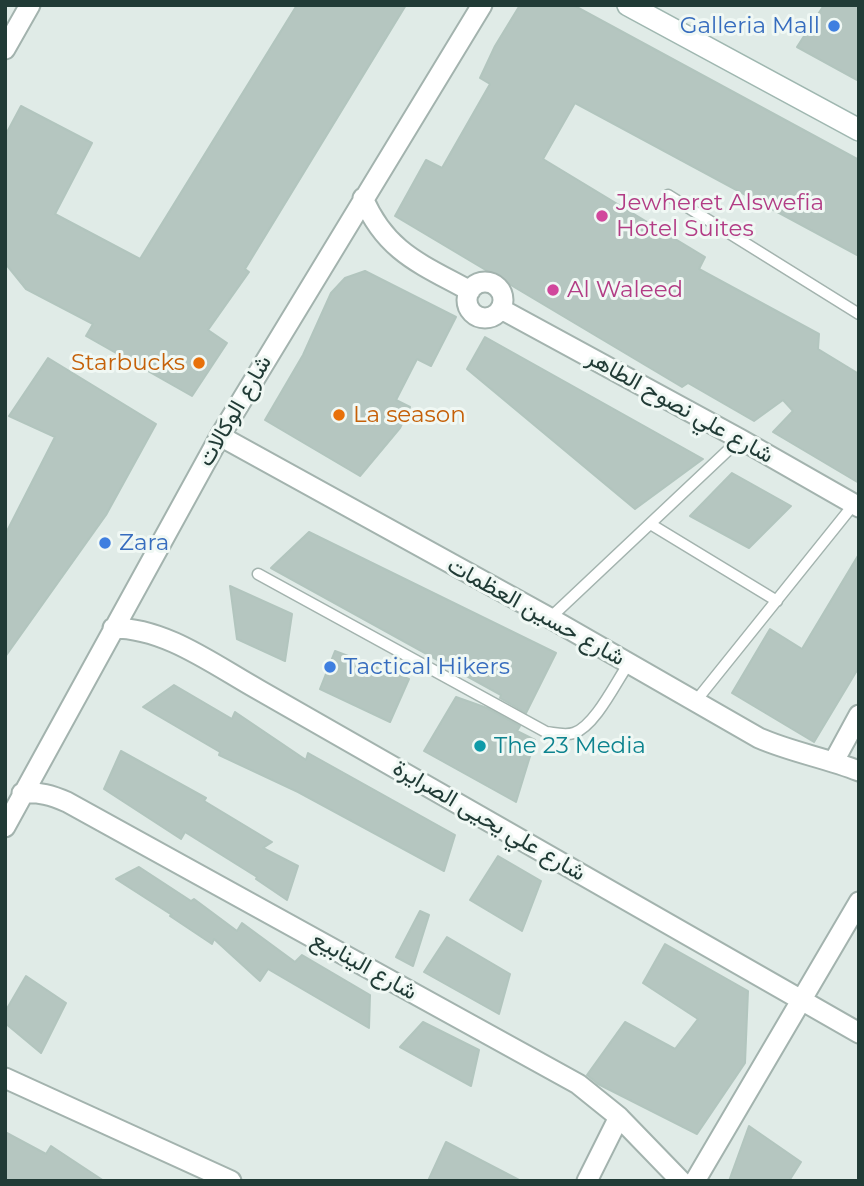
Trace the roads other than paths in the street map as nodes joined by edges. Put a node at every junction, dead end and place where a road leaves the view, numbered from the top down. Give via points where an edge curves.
1 (30, 5) edge
2 (482, 5) edge
3 (628, 5) edge
4 (6, 44) edge
5 (859, 130) edge
6 (668, 195) dead end
7 (362, 198) junction
8 (859, 314) edge
9 (220, 436) junction
10 (740, 439) junction
11 (856, 506) edge
12 (652, 525) junction
13 (258, 574) dead end
14 (777, 601) junction
15 (550, 618) junction
16 (114, 628) junction
17 (629, 663) junction
18 (695, 702) junction
19 (859, 715) edge
20 (834, 761) junction
21 (859, 771) edge
22 (22, 793) junction
23 (5, 827) edge
24 (859, 902) edge
25 (800, 999) junction
26 (859, 1033) edge
27 (5, 1078) edge
28 (619, 1117) junction
29 (231, 1181) edge
30 (587, 1181) edge
31 (681, 1181) edge
32 (695, 1181) edge

1 - 4 street
2 - 7 street, شارع الوكالات
3 - 5 street
6 - 8 lane
7 - 9 street, شارع الوكالات
7 - 10 street, شارع علي نصوح الطاهر via 394,246 470,291 468,304 476,315 490,317 501,309
9 - 15 street, شارع حسين العظمات
9 - 16 street, شارع الوكالات
10 - 11 street, شارع علي نصوح الطاهر
10 - 12 lane
11 - 14 lane
12 - 14 lane
12 - 15 lane
13 - 17 lane via 546,732 574,733 589,724
14 - 18 lane
15 - 17 street, شارع حسين العظمات
16 - 22 street, شارع الوكالات
16 - 25 street, شارع علي يحيى الصرايرة via 144,630 174,643
17 - 18 street, شارع حسين العظمات
18 - 20 street, شارع حسين العظمات via 768,742
19 - 20 street
20 - 21 street, شارع حسين العظمات
22 - 23 street, شارع الوكالات
22 - 28 street, شارع الينابيع via 51,795 67,802 578,1084
24 - 25 street
25 - 26 street, شارع علي يحيى الصرايرة
25 - 32 street
27 - 29 street
28 - 30 street
28 - 31 street, شارع الينابيع

